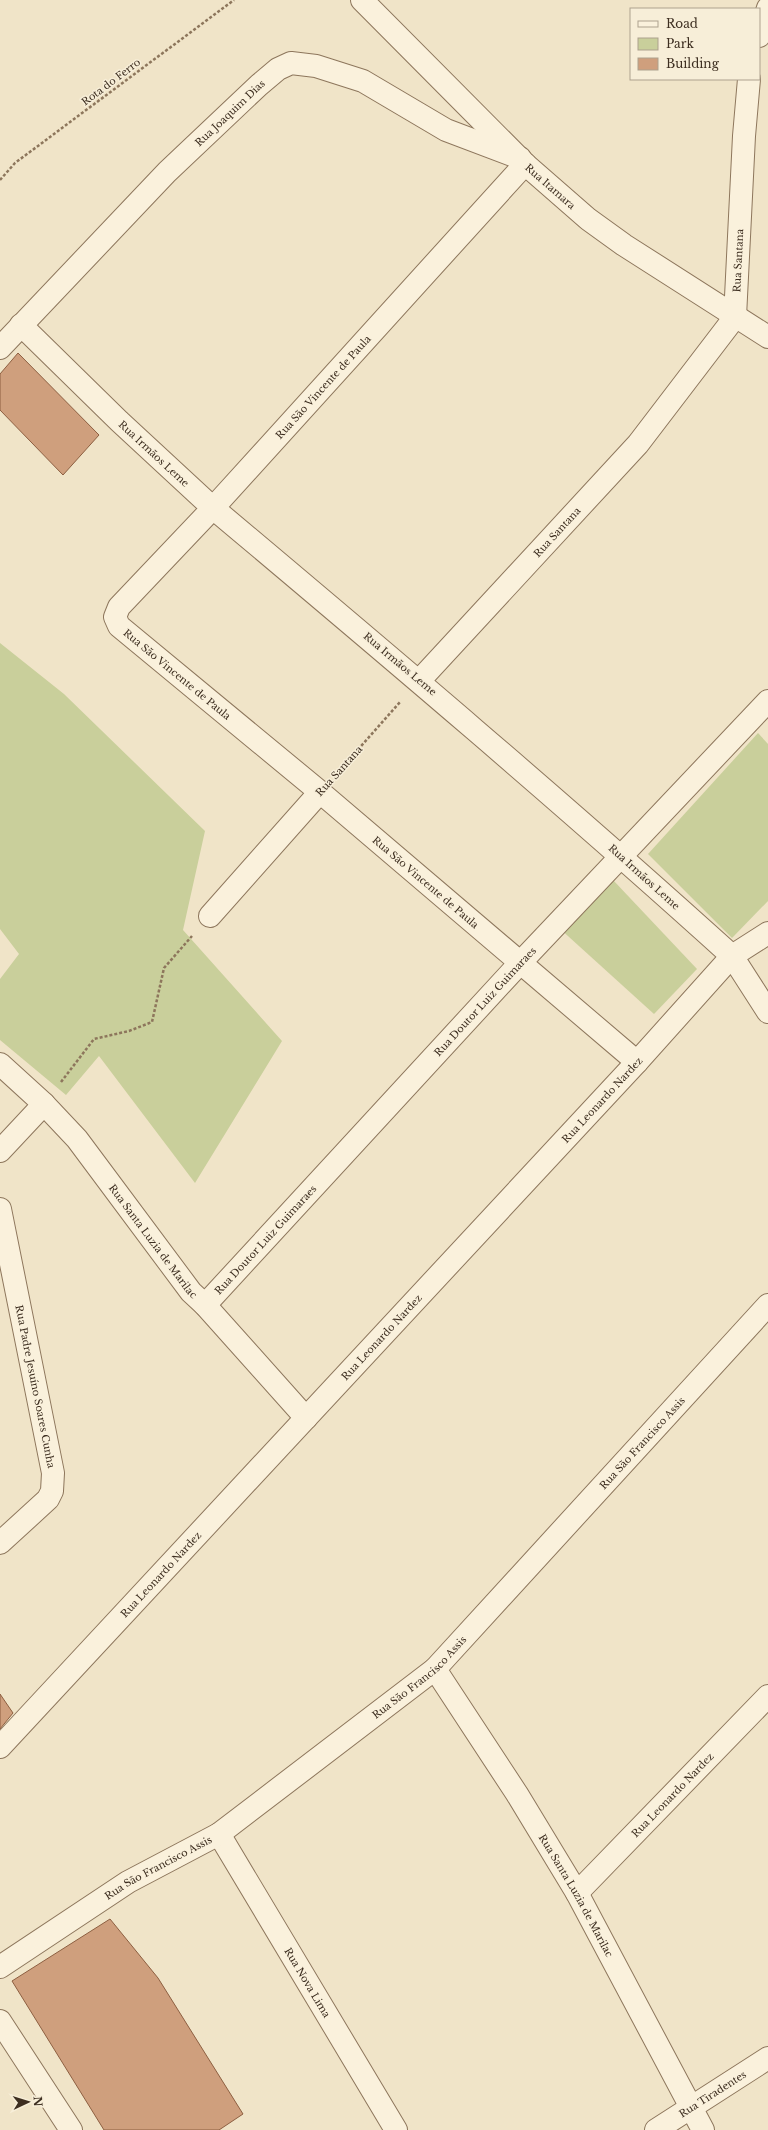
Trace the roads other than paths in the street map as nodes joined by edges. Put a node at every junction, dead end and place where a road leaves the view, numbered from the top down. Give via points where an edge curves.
1 (362, 0) edge
2 (768, 8) edge
3 (760, 33) edge
4 (749, 80) edge
5 (523, 161) junction
6 (735, 317) junction
7 (20, 326) junction
8 (768, 337) edge
9 (0, 348) edge
10 (213, 508) junction
11 (419, 681) junction
12 (768, 701) edge
13 (320, 792) junction
14 (621, 855) junction
15 (210, 916) road end
16 (768, 932) edge
17 (732, 956) junction
18 (520, 963) junction
19 (768, 1012) edge
20 (637, 1062) junction
21 (0, 1064) edge
22 (44, 1104) junction
23 (0, 1151) edge
24 (0, 1209) edge
25 (205, 1305) junction
26 (768, 1305) edge
27 (306, 1418) junction
28 (0, 1543) edge
29 (434, 1669) junction
30 (766, 1705) edge
31 (0, 1747) edge
32 (219, 1834) junction
33 (577, 1893) junction
34 (0, 1967) edge
35 (0, 2021) edge
36 (768, 2058) edge
37 (689, 2107) junction
38 (71, 2130) edge
39 (396, 2130) edge
40 (656, 2130) edge
41 (703, 2130) edge

1 - 5 street, Rua Itamara
2 - 3 street
4 - 6 street, Rua Santana
5 - 6 street, Rua Itamara via 588,219
5 - 7 street, Rua Joaquim Dias via 446,130 364,81 316,66 291,63 278,69 259,85 167,172
5 - 10 street, Rua São Vincente de Paula
6 - 8 street, Rua Itamara
6 - 11 street, Rua Santana via 638,444
7 - 9 street, Rua Joaquim Dias
7 - 10 street, Rua Irmãos Leme
10 - 11 street, Rua Irmãos Leme
10 - 13 street, Rua São Vincente de Paula via 119,607 115,617 119,626
11 - 14 street, Rua Irmãos Leme
12 - 14 street, Rua Doutor Luiz Guimaraes
13 - 15 street, Rua Santana
13 - 18 street, Rua São Vincente de Paula
14 - 17 street, Rua Irmãos Leme
14 - 18 street, Rua Doutor Luiz Guimaraes
16 - 17 street, Rua Leonardo Nardez
17 - 19 street, Rua Irmãos Leme
17 - 20 street, Rua Leonardo Nardez
18 - 20 street, Rua São Vincente de Paula
18 - 25 street, Rua Doutor Luiz Guimaraes
20 - 27 street, Rua Leonardo Nardez
21 - 22 street, Rua Santa Luzia de Marilac
22 - 23 street
22 - 25 street, Rua Santa Luzia de Marilac via 78,1139 176,1274
24 - 28 street, Rua Padre Jesuíno Soares Cunha via 53,1473 52,1491 48,1499
25 - 27 street, Rua Santa Luzia de Marilac
26 - 29 street, Rua São Francisco Assis
27 - 31 street, Rua Leonardo Nardez
29 - 32 street, Rua São Francisco Assis
29 - 33 street, Rua Santa Luzia de Marilac via 517,1794
30 - 33 street, Rua Leonardo Nardez
32 - 34 street, Rua São Francisco Assis via 128,1882
32 - 39 street, Rua Nova Lima
33 - 37 street, Rua Santa Luzia de Marilac
35 - 38 street
36 - 37 street, Rua Tiradentes
37 - 40 street, Rua Tiradentes
37 - 41 street, Rua Santa Luzia de Marilac

